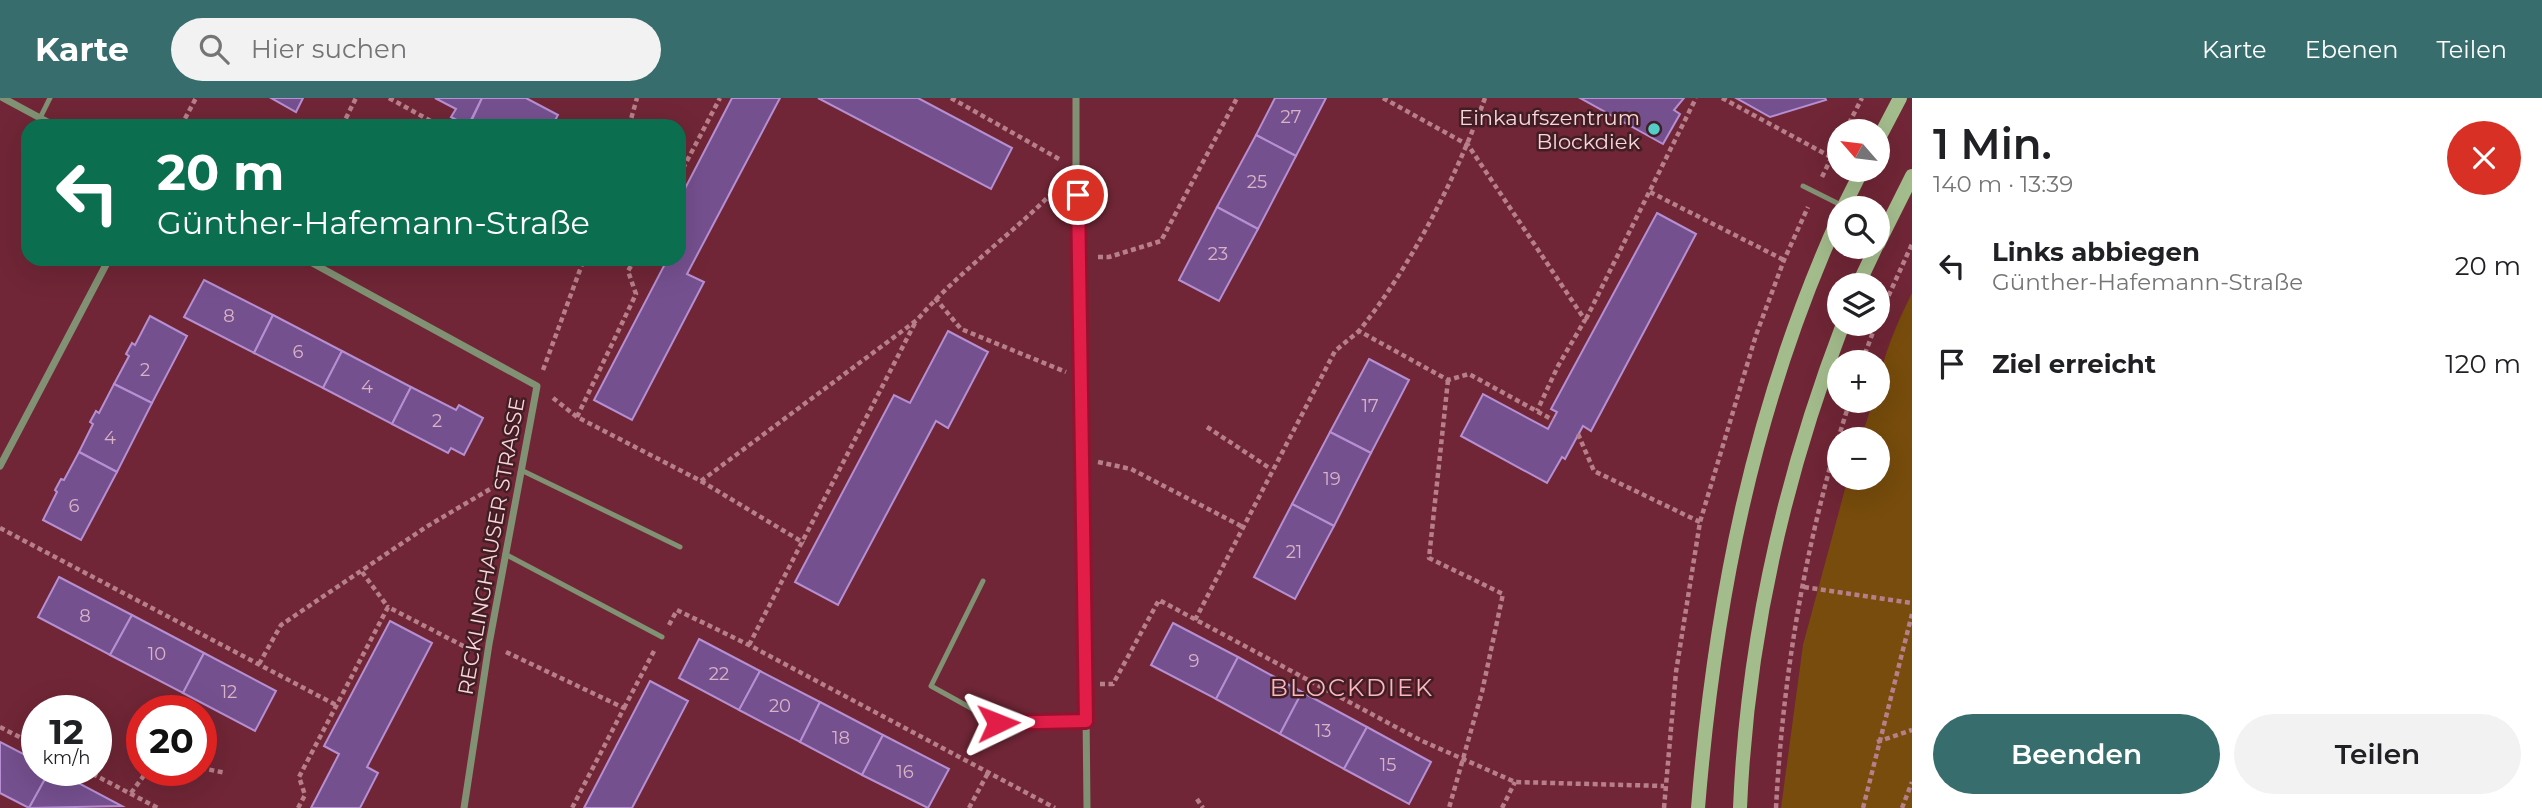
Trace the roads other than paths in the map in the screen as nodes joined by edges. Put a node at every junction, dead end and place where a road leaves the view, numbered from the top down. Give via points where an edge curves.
1 (3, 98) edge
2 (50, 98) edge
3 (1076, 98) edge
4 (1900, 98) edge
5 (40, 118) joint
6 (1889, 119) edge
7 (1912, 176) edge
8 (1803, 186) dead end
9 (1827, 201) edge
10 (1890, 219) edge
11 (1827, 247) edge
12 (105, 266) edge
13 (318, 266) edge
14 (1839, 336) edge
15 (0, 466) edge
16 (521, 470) junction
17 (680, 547) dead end
18 (505, 554) junction
19 (983, 581) dead end
20 (662, 637) dead end
21 (1086, 721) junction
22 (464, 808) edge
23 (1087, 808) edge
24 (1698, 808) edge
25 (1740, 808) edge

1 - 5 street
2 - 5 lane
3 - 21 street
4 - 6 main road
7 - 10 main road
8 - 9 lane
11 - 24 main road via 1793,328 1746,487 1715,640
12 - 15 street
13 - 16 street, RECKLINGHAUSER STRASSE via 537,386
14 - 25 main road via 1798,458 1772,558 1753,670
16 - 17 lane
16 - 18 street, RECKLINGHAUSER STRASSE
18 - 20 lane
18 - 22 street, RECKLINGHAUSER STRASSE
19 - 21 lane via 931,686 998,723
21 - 23 street

